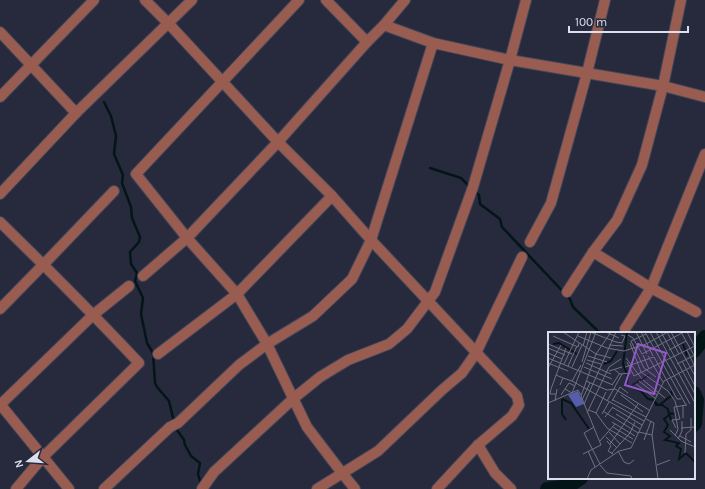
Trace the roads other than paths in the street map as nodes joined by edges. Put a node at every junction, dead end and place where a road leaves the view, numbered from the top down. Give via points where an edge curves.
1 (94, 0) edge
2 (145, 0) edge
3 (192, 0) edge
4 (299, 0) edge
5 (326, 0) edge
6 (405, 0) edge
7 (526, 0) edge
8 (605, 0) edge
9 (681, 0) edge
10 (169, 24) junction
11 (384, 25) junction
12 (0, 32) edge
13 (367, 42) junction
14 (433, 43) junction
15 (510, 60) junction
16 (30, 65) junction
17 (587, 72) junction
18 (222, 82) junction
19 (663, 86) junction
20 (0, 97) edge
21 (705, 97) edge
22 (76, 114) junction
23 (278, 142) junction
24 (705, 154) edge
25 (114, 191) dead end
26 (0, 194) edge
27 (332, 196) junction
28 (0, 222) edge
29 (187, 238) junction
30 (371, 240) junction
31 (530, 242) dead end
32 (593, 252) junction
33 (522, 257) dead end
34 (44, 264) junction
35 (142, 276) dead end
36 (129, 286) dead end
37 (651, 288) junction
38 (567, 292) dead end
39 (237, 294) junction
40 (428, 302) junction
41 (0, 309) edge
42 (696, 312) dead end
43 (93, 315) junction
44 (625, 329) dead end
45 (267, 344) junction
46 (476, 353) junction
47 (158, 354) dead end
48 (294, 398) junction
49 (0, 405) edge
50 (478, 444) junction
51 (43, 457) junction
52 (342, 473) junction
53 (203, 488) edge
54 (16, 489) edge
55 (69, 489) edge
56 (104, 489) edge
57 (317, 489) edge
58 (355, 489) edge
59 (437, 489) edge
60 (511, 489) edge

1 - 16 street
2 - 10 street
3 - 10 street
4 - 18 street
5 - 13 street
6 - 11 street
7 - 15 street
8 - 17 street
9 - 19 street
10 - 18 street
10 - 22 street
11 - 13 street
11 - 14 street
12 - 16 street
13 - 23 street
14 - 15 street
14 - 30 street
15 - 17 street
15 - 40 street via 472,189
16 - 20 street
16 - 22 street
17 - 19 street
17 - 31 street via 551,203
18 - 23 street
18 - 29 street via 136,174
19 - 21 street
19 - 32 street via 642,164 616,220
22 - 26 street
23 - 27 street
23 - 29 street
24 - 37 street
25 - 34 street
27 - 30 street
27 - 39 street
28 - 34 street
29 - 35 street
29 - 39 street
30 - 40 street
30 - 45 street via 352,279 313,316
32 - 37 street
32 - 38 street
33 - 46 street
34 - 41 street
34 - 43 street
36 - 43 street
37 - 42 street
37 - 44 street
39 - 45 street
39 - 47 street
40 - 46 street
40 - 48 street via 407,329 389,344 348,360 320,377
43 - 49 street
43 - 51 street via 139,363
45 - 48 street
45 - 56 street via 239,365
46 - 50 street via 517,396 519,405 512,416
46 - 52 street via 462,373 378,451
48 - 52 street via 307,427
48 - 53 street via 214,472
49 - 51 street
50 - 59 street
50 - 60 street via 495,473
51 - 54 street
51 - 55 street
52 - 57 street
52 - 58 street

